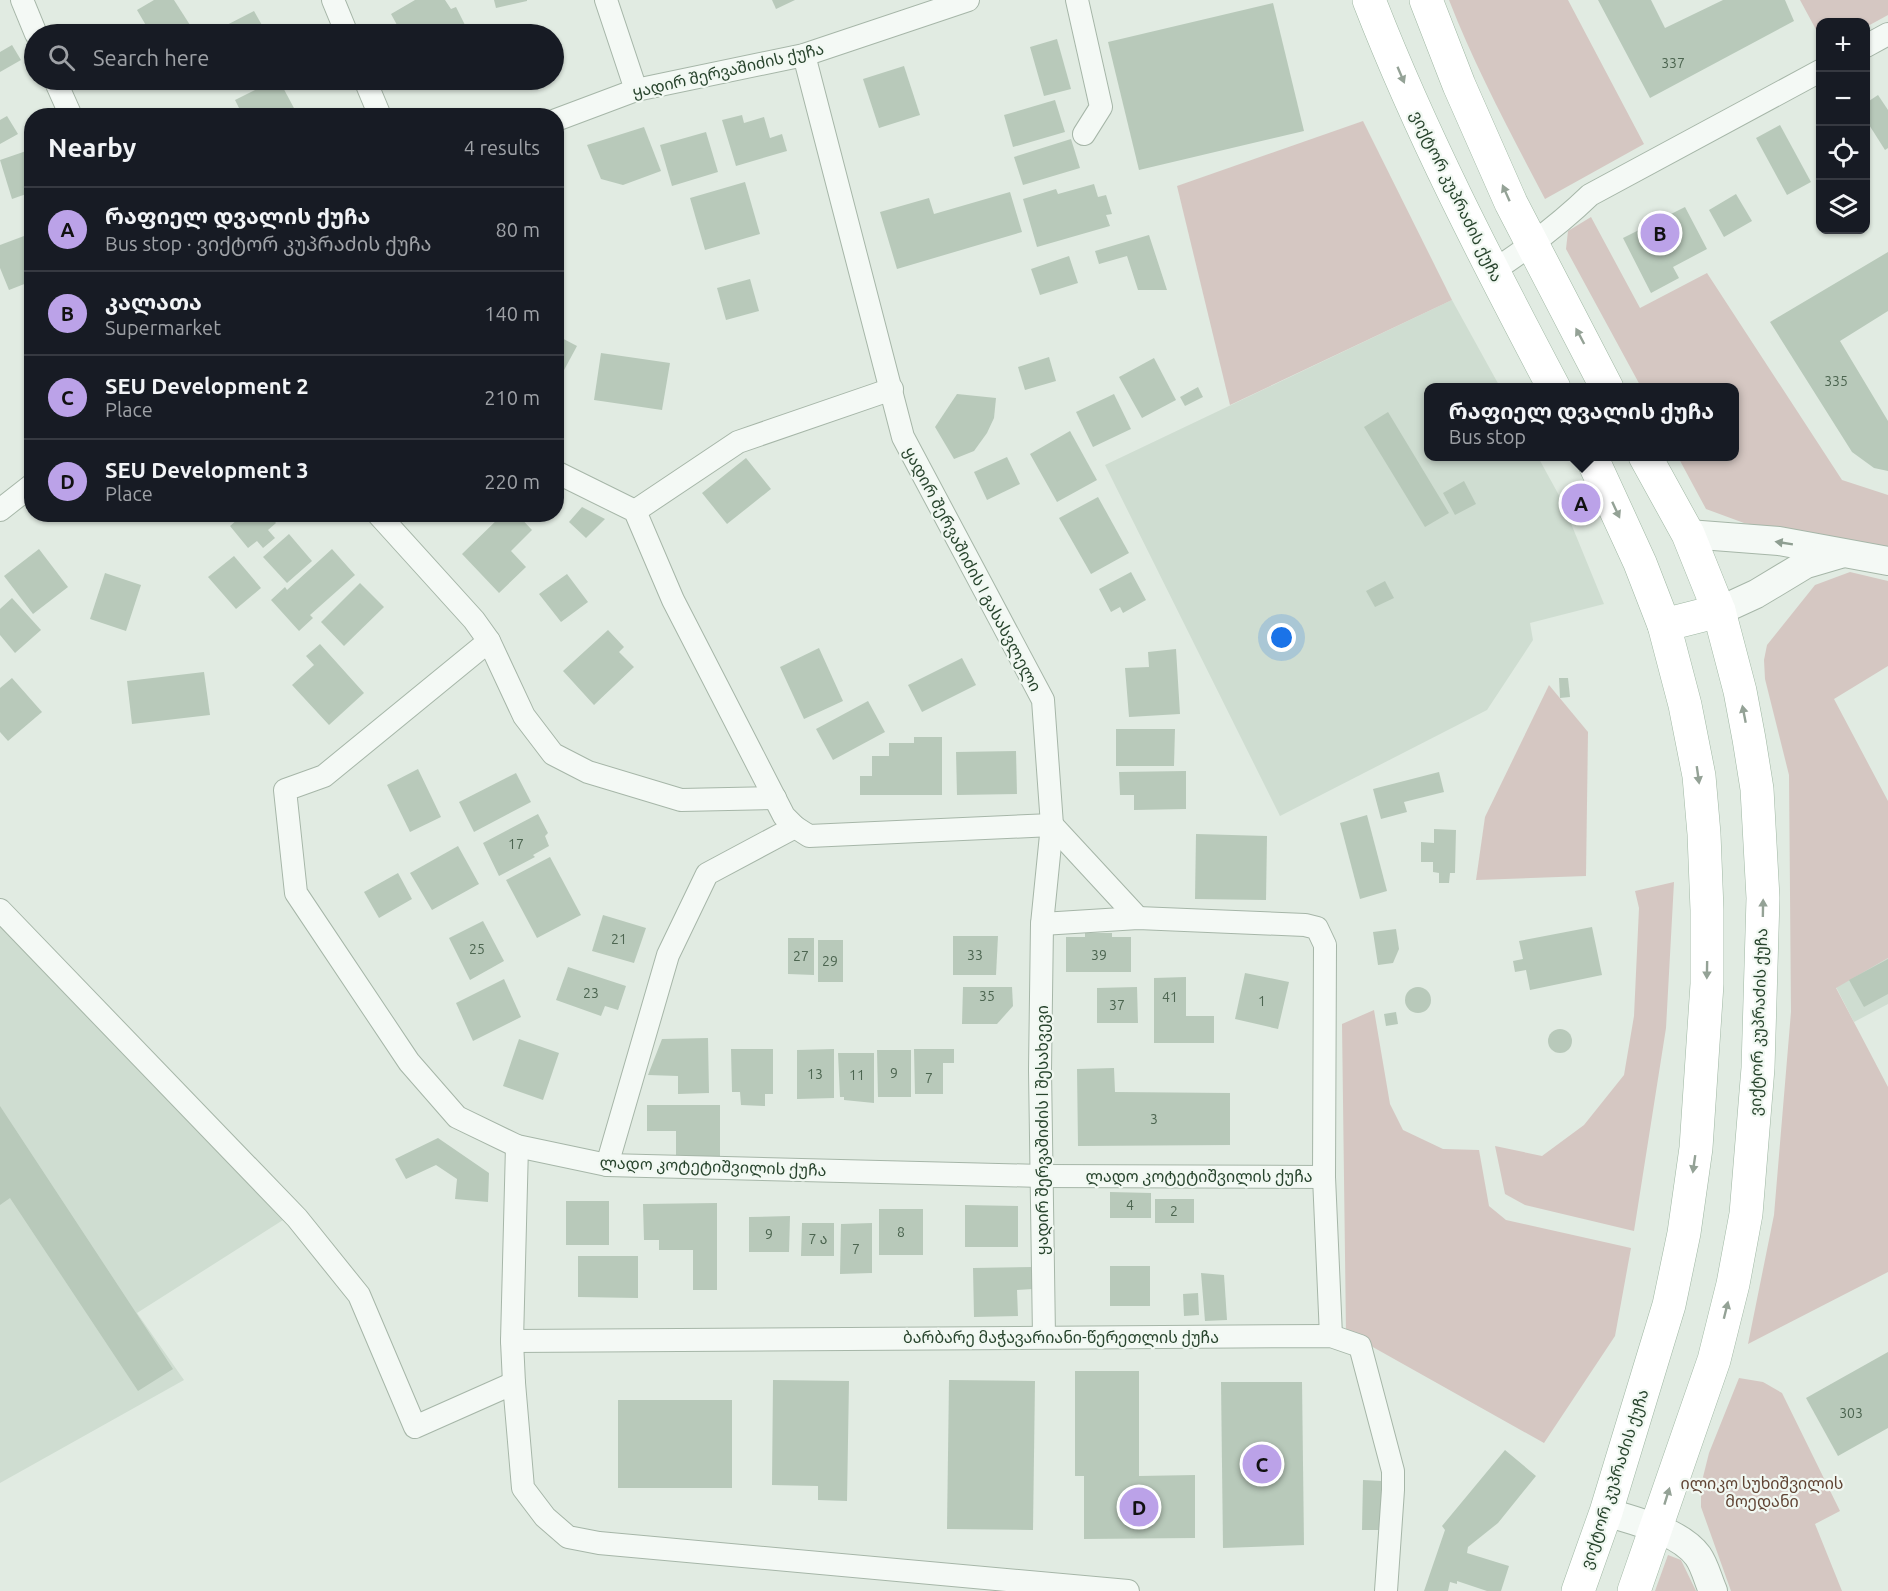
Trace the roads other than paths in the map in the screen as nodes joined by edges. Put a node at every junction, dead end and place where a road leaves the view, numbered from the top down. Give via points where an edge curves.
1 (22, 0) edge
2 (333, 0) edge
3 (606, 0) edge
4 (1077, 0) edge
5 (1426, 0) edge
6 (956, 2) edge
7 (1374, 11) edge
8 (32, 24) edge
9 (343, 24) edge
10 (1888, 34) edge
11 (1870, 44) edge
12 (804, 55) junction
13 (1817, 72) edge
14 (59, 90) edge
15 (370, 90) edge
16 (636, 90) junction
17 (67, 108) edge
18 (377, 108) edge
19 (564, 117) edge
20 (1084, 134) dead end
21 (1532, 245) junction
22 (1493, 271) junction
23 (1552, 383) edge
24 (1605, 383) edge
25 (892, 389) junction
26 (1593, 461) edge
27 (1648, 461) edge
28 (564, 475) edge
29 (24, 491) edge
30 (0, 510) edge
31 (635, 512) junction
32 (385, 522) edge
33 (1688, 534) junction
34 (1842, 553) junction
35 (1888, 561) edge
36 (1719, 611) junction
37 (1664, 626) junction
38 (489, 641) junction
39 (775, 798) junction
40 (1052, 825) junction
41 (795, 827) junction
42 (0, 910) edge
43 (1138, 918) junction
44 (1042, 924) junction
45 (517, 1146) junction
46 (608, 1166) junction
47 (1041, 1176) junction
48 (1324, 1177) junction
49 (1331, 1336) junction
50 (1044, 1337) junction
51 (512, 1341) junction
52 (514, 1383) junction
53 (1606, 1512) junction
54 (1657, 1528) junction
55 (1128, 1591) edge
56 (1386, 1591) edge
57 (1578, 1591) edge
58 (1634, 1591) edge
59 (1713, 1591) edge

1 - 8 street
2 - 9 street
3 - 16 street
4 - 20 street via 1101,107
5 - 7 main road
21 -> 5 main road via 1459,85
6 - 12 street, ყადირ შერვაშიძის ქუჩა
7 -> 22 main road, ვიქტორ კუპრაძის ქუჩა via 1429,140
10 - 11 street
12 - 16 street, ყადირ შერვაშიძის ქუჩა
12 - 25 street, ყადირ შერვაშიძის I გასასვლელი
13 - 21 street via 1590,195
14 - 17 street
15 - 18 street
16 - 19 street, ყადირ შერვაშიძის ქუჩა
21 - 22 street
24 -> 21 main road
22 - 23 main road, ვიქტორ კუპრაძის ქუჩა
25 - 31 street via 738,442
25 - 40 street, ყადირ შერვაშიძის I გასასვლელი via 903,437 1043,700
26 -> 37 main road, ვიქტორ კუპრაძის ქუჩა
27 - 33 main road, ვიქტორ კუპრაძის ქუჩა
28 - 31 street
29 - 30 street
31 - 39 street via 673,600
32 - 38 street
34 -> 33 street via 1779,542
33 - 36 main road, ვიქტორ კუპრაძის ქუჩა
34 - 35 street
34 - 36 street via 1806,564
36 - 37 main road
54 -> 36 main road, ვიქტორ კუპრაძის ქუჩა via 1713,1360 1733,1284 1746,1215 1758,1068 1763,898 1756,789 1740,691
37 -> 53 main road, ვიქტორ კუპრაძის ქუჩა via 1699,776 1707,910 1703,1060 1696,1148 1669,1305
38 - 39 street via 524,716 553,754 588,772 681,800
38 - 45 street, ლადო კოტეტიშვილის ქუჩა via 324,776 285,790 296,893 409,1062 457,1117
39 - 41 street
40 - 41 street via 809,836
40 - 43 street
40 - 44 street, ყადირ შერვაშიძის I შესახვევი
41 - 46 street via 707,874 668,955
42 - 52 street via 297,1218 359,1295 415,1427
43 - 44 street
43 - 48 street via 1317,928 1325,945
44 - 47 street, ყადირ შერვაშიძის I შესახვევი
45 - 46 street, ლადო კოტეტიშვილის ქუჩა
45 - 51 street
46 - 47 street, ლადო კოტეტიშვილის ქუჩა
47 - 48 street, ლადო კოტეტიშვილის ქუჩა
47 - 50 street, ყადირ შერვაშიძის I შესახვევი
48 - 49 street
49 - 50 street, ბარბარე მაჭავარიანი-წერეთლის ქუჩა
49 - 56 street, ბარბარე მაჭავარიანი-წერეთლის ქუჩა via 1360,1346 1393,1471
50 - 51 street, ბარბარე მაჭავარიანი-წერეთლის ქუჩა
51 - 52 street
52 - 55 street via 523,1488 544,1517 568,1537
53 - 54 street
53 - 57 main road, ვიქტორ კუპრაძის ქუჩა
54 - 58 main road, ვიქტორ კუპრაძის ქუჩა
54 - 59 street via 1698,1556

